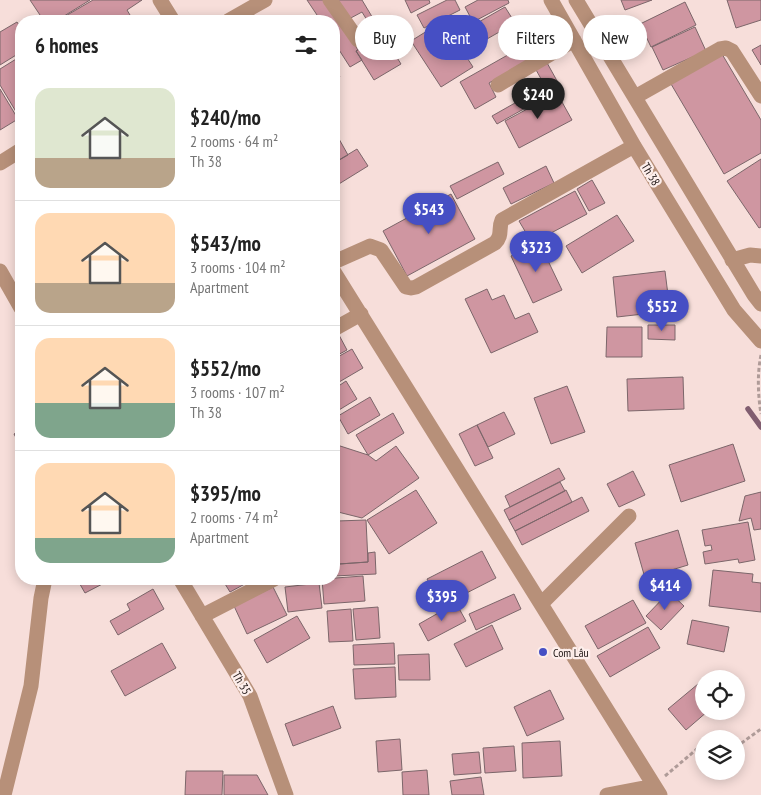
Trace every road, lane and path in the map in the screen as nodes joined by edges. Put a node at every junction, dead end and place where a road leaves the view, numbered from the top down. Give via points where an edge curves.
1 (160, 0) edge
2 (266, 0) edge
3 (330, 0) edge
4 (551, 0) edge
5 (576, 0) edge
6 (169, 15) edge
7 (239, 15) edge
8 (355, 36) edge
9 (574, 40) junction
10 (498, 85) dead end
11 (761, 96) edge
12 (634, 98) junction
13 (634, 146) junction
14 (15, 154) edge
15 (0, 164) edge
16 (761, 256) edge
17 (340, 259) edge
18 (732, 260) junction
19 (0, 271) edge
20 (340, 281) edge
21 (15, 297) edge
22 (761, 304) edge
23 (361, 314) junction
24 (340, 326) edge
25 (761, 341) edge
26 (761, 355) edge
27 (761, 414) edge
28 (629, 516) dead end
29 (44, 585) edge
30 (184, 585) edge
31 (262, 585) edge
32 (541, 604) junction
33 (202, 616) junction
34 (761, 729) edge
35 (745, 741) edge
36 (695, 751) edge
37 (657, 790) edge
38 (4, 795) edge
39 (286, 795) edge
40 (607, 795) edge

1 - 6 street
2 - 7 street
3 - 8 street
4 - 9 street, Th 38
5 - 12 street, Th 38
9 - 10 street
9 - 13 street, Th 38
11 - 12 street via 732,51 726,48
12 - 18 street, Th 38
13 - 17 street via 502,220 501,233 495,243 416,287 406,287 381,250 370,246
13 - 25 street, Th 38 via 734,310
14 - 15 street
16 - 18 street
18 - 22 street, Th 38
19 - 21 street
20 - 23 street
23 - 24 street
23 - 32 street
26 - 27 path
28 - 32 street
29 - 38 street via 31,686
30 - 33 street, Th 35
31 - 33 street
32 - 37 street
33 - 39 street, Th 35 via 250,696
34 - 35 path
36 - 37 path
37 - 40 street

